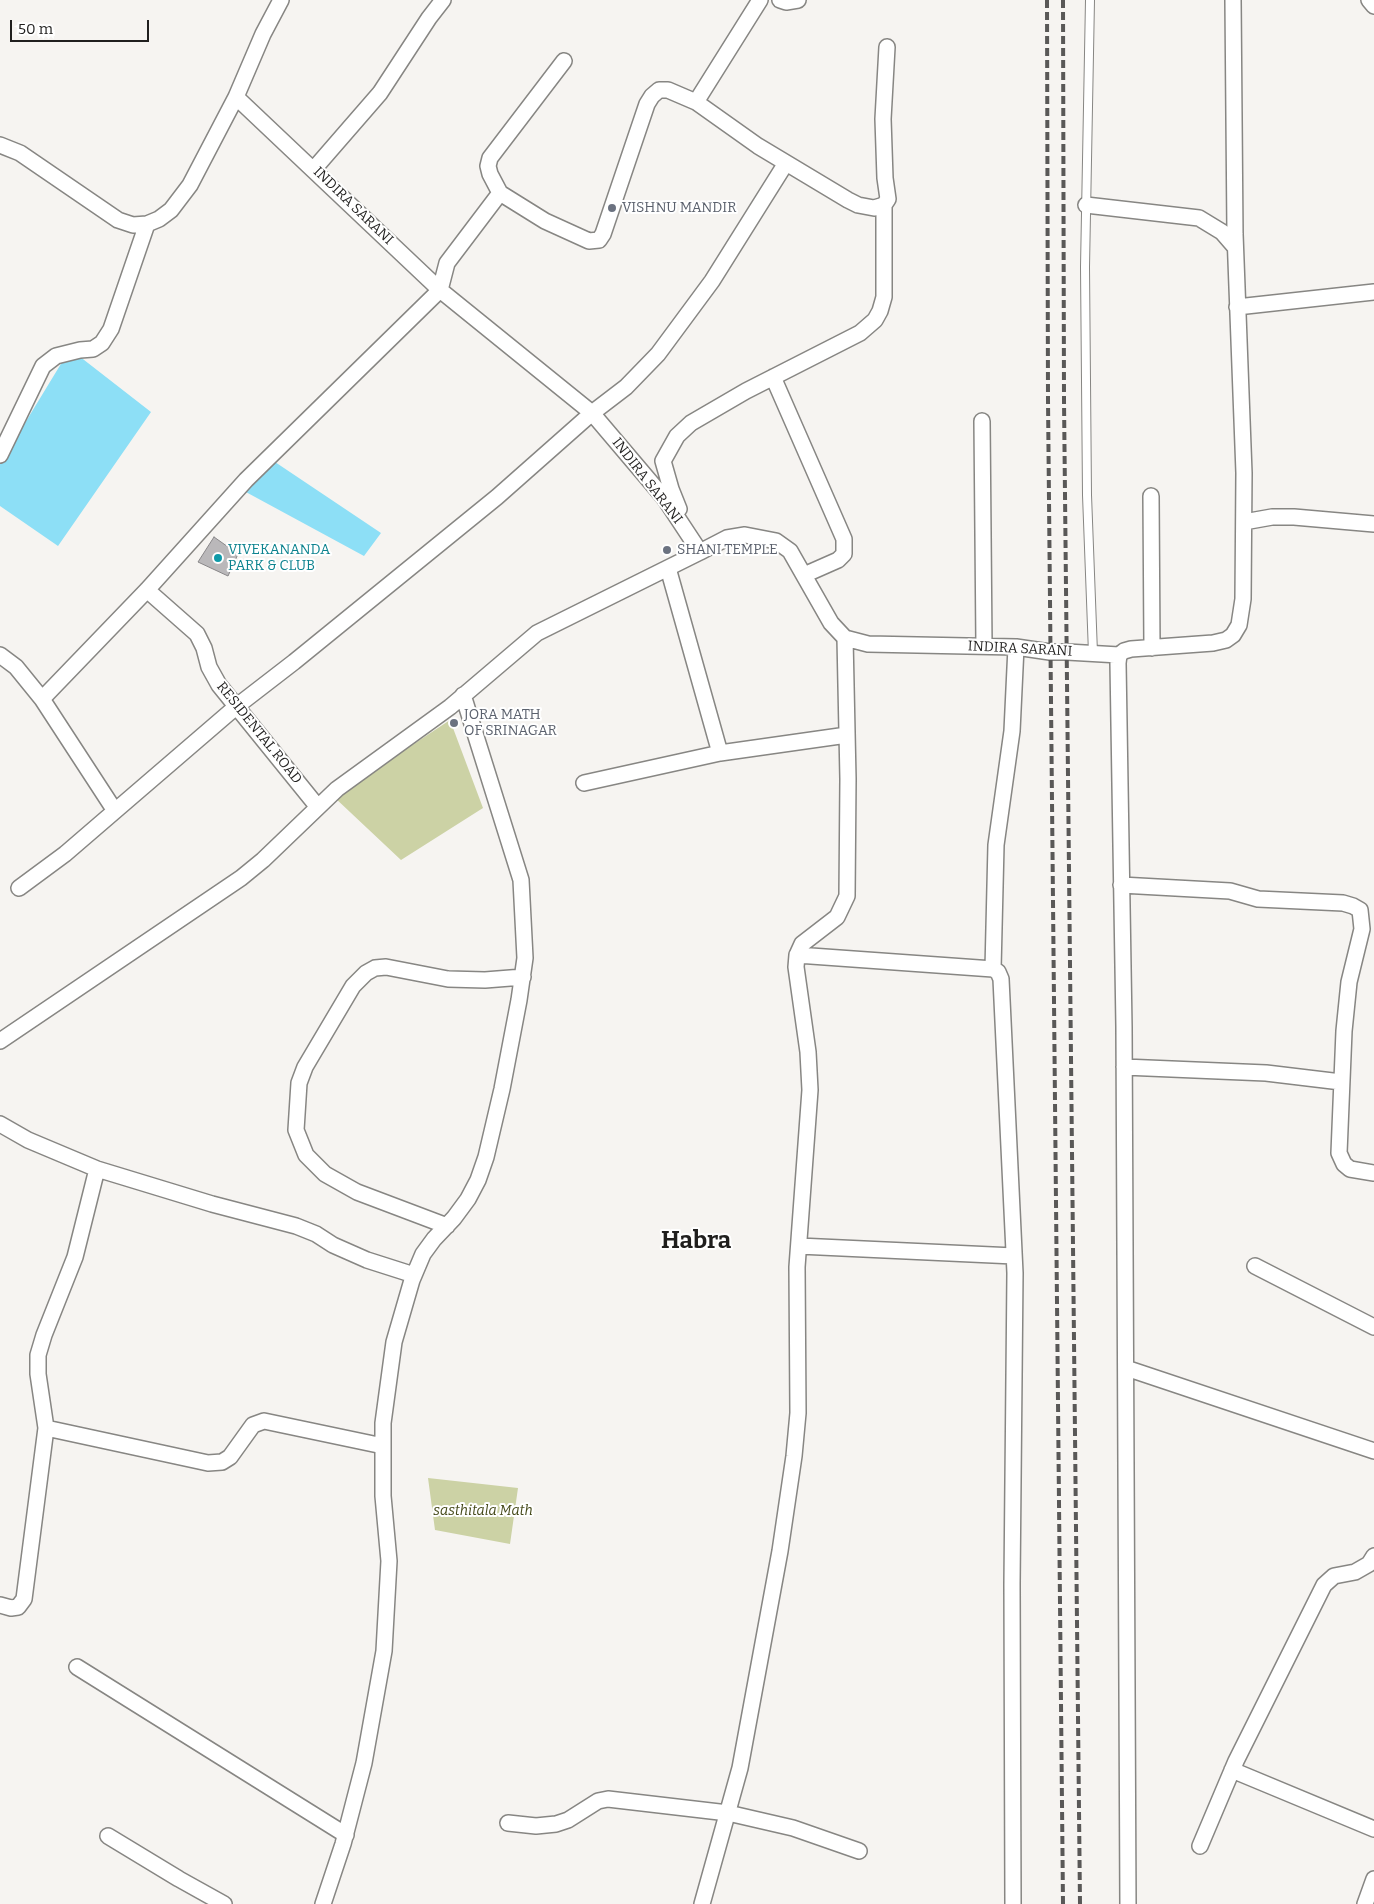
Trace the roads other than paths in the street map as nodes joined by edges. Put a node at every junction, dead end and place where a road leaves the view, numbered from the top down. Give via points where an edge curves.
1 (281, 0) edge
2 (443, 0) edge
3 (760, 0) edge
4 (780, 0) edge
5 (798, 0) edge
6 (1090, 0) edge
7 (1233, 0) edge
8 (1369, 0) edge
9 (1374, 6) edge
10 (887, 47) dead end
11 (564, 61) dead end
12 (236, 97) junction
13 (696, 102) junction
14 (0, 145) edge
15 (786, 163) junction
16 (314, 169) junction
17 (500, 193) junction
18 (884, 205) junction
19 (1086, 205) junction
20 (147, 224) junction
21 (1235, 247) junction
22 (440, 290) junction
23 (1374, 292) edge
24 (1238, 307) junction
25 (773, 377) junction
26 (592, 413) junction
27 (982, 422) dead end
28 (0, 455) edge
29 (1151, 496) dead end
30 (1244, 522) junction
31 (1374, 524) edge
32 (689, 536) junction
33 (700, 552) junction
34 (668, 568) junction
35 (804, 576) junction
36 (147, 590) junction
37 (845, 638) junction
38 (984, 646) junction
39 (1016, 647) junction
40 (1152, 648) junction
41 (1093, 653) junction
42 (0, 654) edge
43 (1119, 655) junction
44 (463, 695) junction
45 (42, 699) junction
46 (237, 706) junction
47 (847, 735) junction
48 (720, 753) junction
49 (584, 783) dead end
50 (317, 806) junction
51 (114, 811) junction
52 (1122, 885) junction
53 (19, 888) dead end
54 (797, 955) junction
55 (993, 969) junction
56 (523, 977) junction
57 (0, 1041) edge
58 (1124, 1067) junction
59 (1341, 1082) junction
60 (0, 1124) edge
61 (97, 1169) junction
62 (1374, 1174) edge
63 (447, 1226) junction
64 (799, 1246) junction
65 (1014, 1256) junction
66 (1255, 1266) dead end
67 (414, 1275) junction
68 (1374, 1327) edge
69 (1126, 1368) junction
70 (46, 1428) junction
71 (383, 1446) junction
72 (1374, 1451) edge
73 (1374, 1556) edge
74 (0, 1605) edge
75 (77, 1667) dead end
76 (1232, 1770) junction
77 (728, 1813) junction
78 (508, 1823) dead end
79 (1374, 1829) edge
80 (346, 1835) junction
81 (108, 1836) dead end
82 (1200, 1846) dead end
83 (858, 1851) dead end
84 (1374, 1879) edge
85 (224, 1904) edge
86 (323, 1904) edge
87 (702, 1904) edge
88 (1013, 1904) edge
89 (1128, 1904) edge
90 (1365, 1904) edge

1 - 12 street via 262,34
2 - 16 street via 380,93
3 - 13 street
4 - 5 street
6 - 19 lane
7 - 21 street
8 - 9 street
10 - 18 street via 883,120 888,199
11 - 17 street via 490,158 490,174
12 - 16 street, INDIRA SARANI
12 - 20 street via 190,185 171,210 159,220
13 - 15 street
13 - 17 street via 668,90 659,90 646,104 599,240 588,241 550,224
14 - 20 street via 20,153 118,220 133,225
15 - 18 street via 858,205 874,208
15 - 26 street via 712,281 658,354 626,387
16 - 22 street, INDIRA SARANI
17 - 22 street via 447,263
18 - 25 street via 884,298 875,320 860,333
19 - 21 street via 1199,218 1222,232
19 - 41 lane via 1087,496
20 - 28 street via 111,329 102,343 93,349 56,356 43,366
21 - 24 street
22 - 26 street, INDIRA SARANI
22 - 36 street via 246,480
23 - 24 street
24 - 30 street
25 - 32 street via 691,423 677,436 663,461
25 - 35 street via 844,539 844,554 838,560
26 - 32 street, INDIRA SARANI via 665,499
26 - 46 street via 497,497
27 - 38 street
29 - 40 street
30 - 31 street via 1294,518
30 - 40 street via 1243,599 1239,625 1233,634 1226,640 1213,643
32 - 33 street, INDIRA SARANI
33 - 34 street
33 - 35 street via 727,538 762,537 776,541 790,551
34 - 44 street via 537,633
34 - 48 street
35 - 37 street via 831,623
36 - 45 street
36 - 46 street, RESIDENTAL ROAD via 197,634 219,685
37 - 38 street, INDIRA SARANI via 868,644
37 - 47 street
38 - 39 street, INDIRA SARANI
39 - 41 street, INDIRA SARANI
39 - 55 street via 1012,731 996,845
40 - 43 street via 1131,649
41 - 43 street, INDIRA SARANI
42 - 45 street via 16,667
43 - 52 street
44 - 50 street
44 - 56 street via 521,880
45 - 51 street
46 - 50 street, RESIDENTAL ROAD
46 - 51 street
47 - 48 street
47 - 54 street via 847,896 837,917 802,944
48 - 49 street
50 - 57 street via 241,878
51 - 53 street
52 - 58 street
52 - 59 street via 1230,891 1258,900 1343,903 1360,910 1362,929 1349,982
54 - 55 street
54 - 64 street via 810,1090
55 - 65 street via 998,972 1003,989
56 - 63 street via 486,1157 468,1199
56 - 63 street via 448,979 386,967 375,968 353,986 304,1068 299,1083 296,1130 306,1155 325,1174 357,1192
58 - 59 street via 1266,1073
58 - 69 street
59 - 62 street via 1339,1153 1350,1168
60 - 61 street via 28,1140
61 - 67 street via 296,1226 366,1260
61 - 70 street via 75,1256 38,1354
63 - 67 street via 423,1254
64 - 65 street
64 - 77 street via 796,1301 798,1413 794,1456 740,1768
65 - 88 street
66 - 68 street
67 - 71 street via 394,1342
69 - 72 street
69 - 89 street
70 - 71 street via 208,1463 222,1462 230,1457 253,1425 264,1422
70 - 74 street via 24,1599 18,1607
71 - 80 street via 383,1496 389,1561 384,1651 364,1763
73 - 76 street via 1369,1564 1355,1572 1334,1576 1324,1585
75 - 80 street
76 - 79 street
76 - 82 street
77 - 78 street via 608,1798 556,1824
77 - 83 street via 820,1836
77 - 87 street
80 - 86 street
81 - 85 street
84 - 90 street

